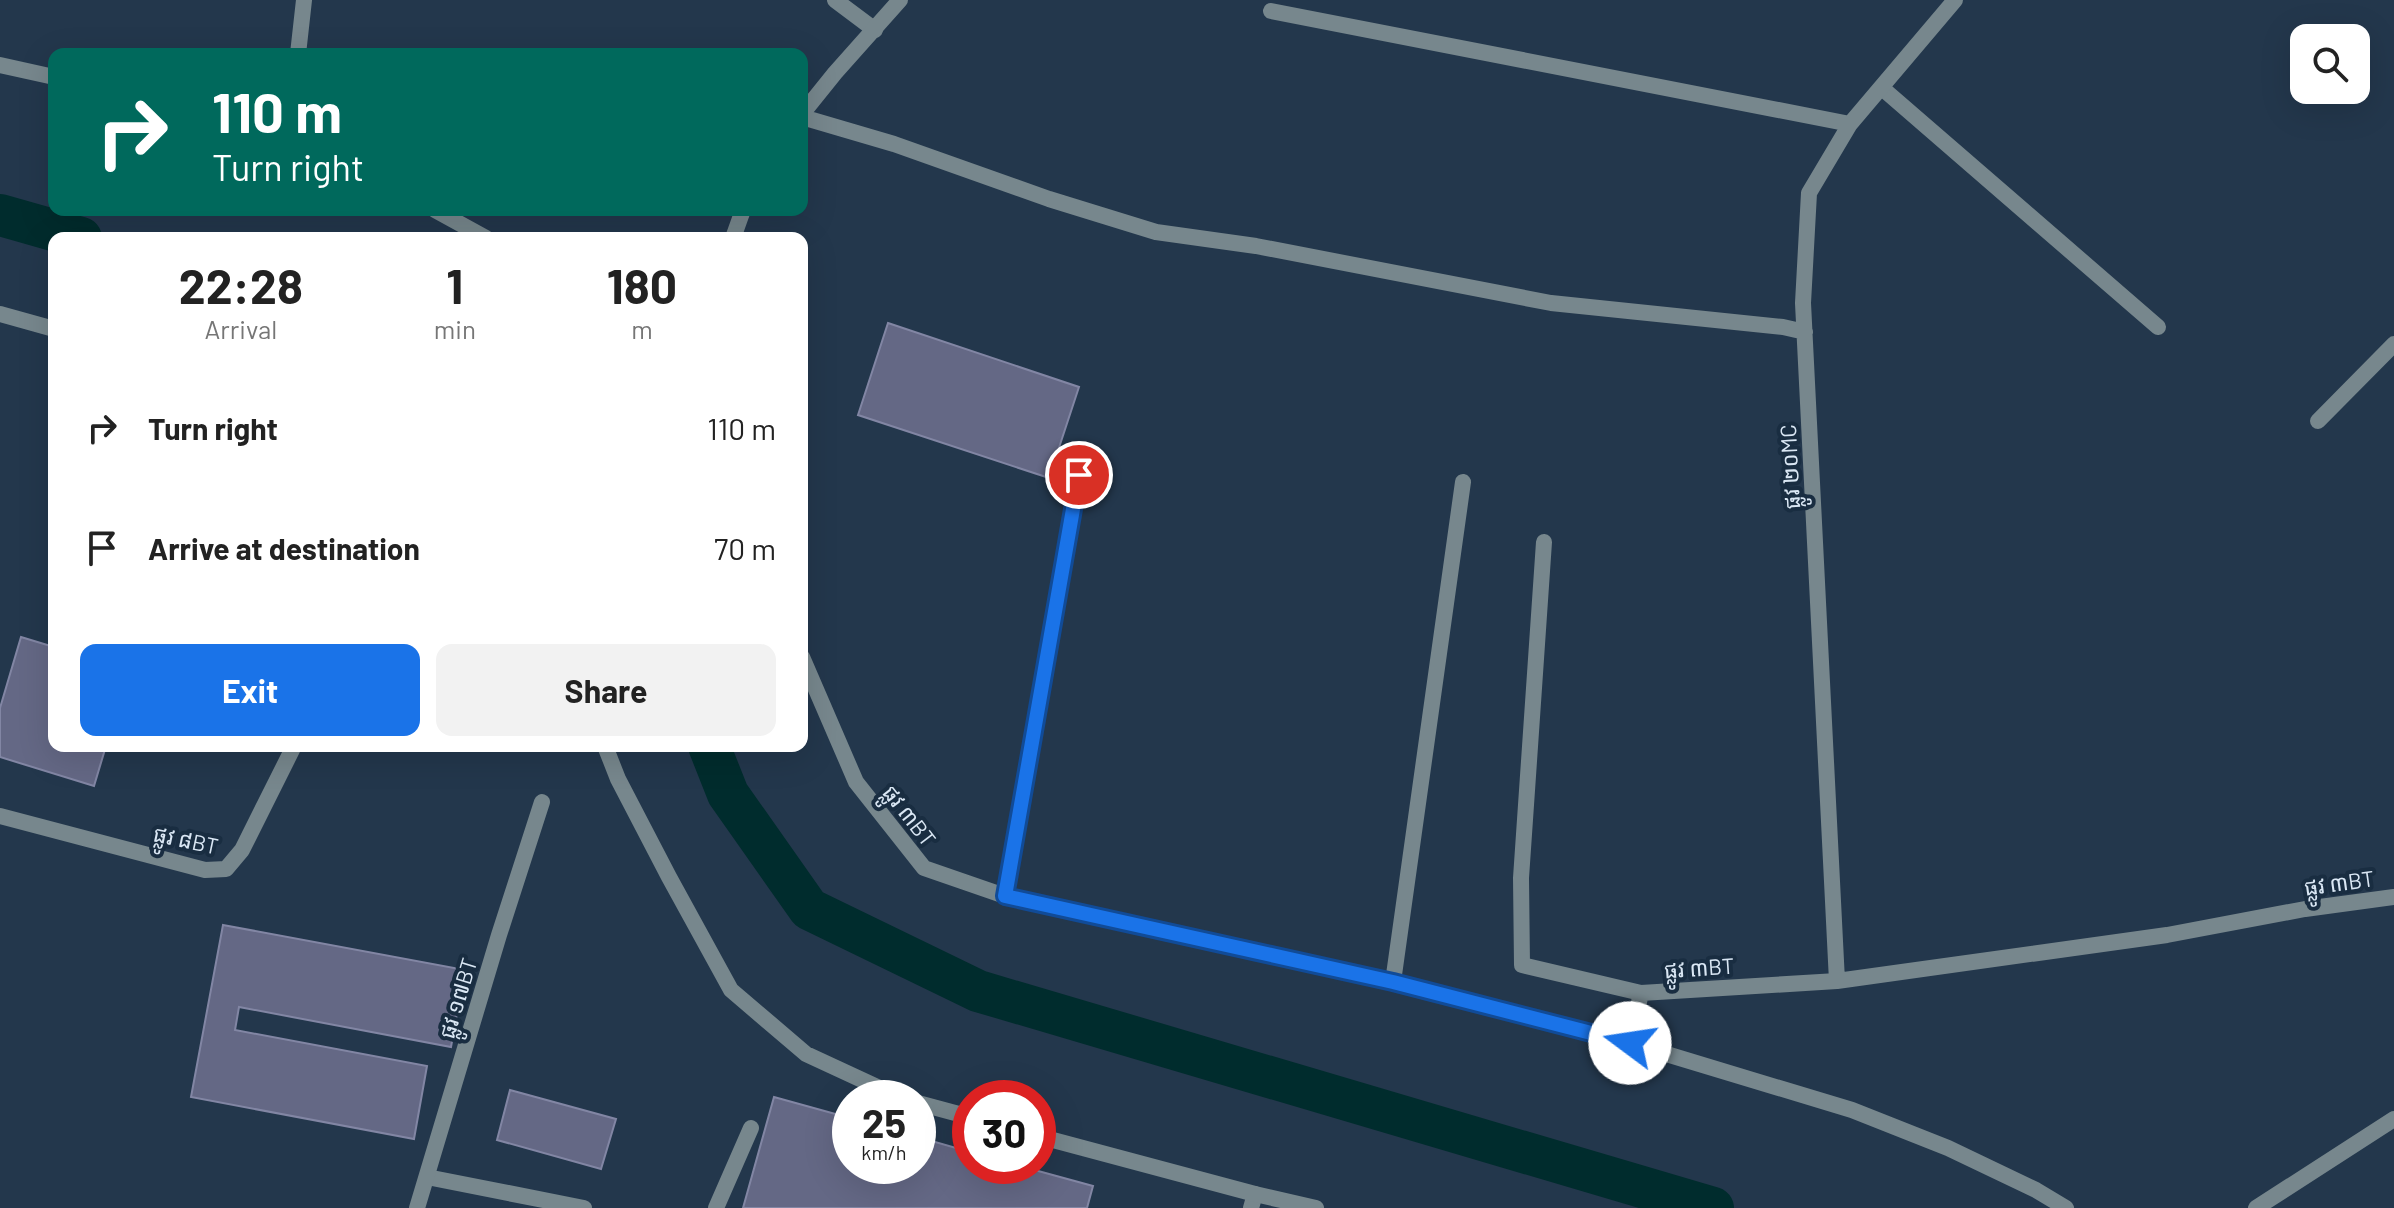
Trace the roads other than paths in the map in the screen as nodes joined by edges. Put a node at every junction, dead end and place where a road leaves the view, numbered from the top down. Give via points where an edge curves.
1 (304, 0) edge
2 (835, 0) edge
3 (900, 0) edge
4 (1955, 0) edge
5 (1271, 11) dead end
6 (875, 30) junction
7 (299, 48) edge
8 (0, 65) edge
9 (48, 76) edge
10 (1882, 88) junction
11 (808, 108) edge
12 (808, 118) edge
13 (1850, 124) junction
14 (446, 216) edge
15 (475, 232) edge
16 (0, 314) edge
17 (48, 327) edge
18 (2158, 327) dead end
19 (1805, 332) junction
20 (2394, 344) edge
21 (2318, 421) dead end
22 (1079, 475) dead end
23 (1463, 482) dead end
24 (1544, 542) dead end
25 (808, 671) edge
26 (291, 752) edge
27 (607, 752) edge
28 (542, 802) dead end
29 (0, 816) edge
30 (1005, 896) junction
31 (2394, 897) edge
32 (1837, 981) junction
33 (1393, 982) junction
34 (1641, 993) junction
35 (1630, 1043) junction
36 (862, 1080) edge
37 (2394, 1119) edge
38 (751, 1128) dead end
39 (1056, 1141) edge
40 (427, 1177) junction
41 (1253, 1201) edge
42 (417, 1208) edge
43 (584, 1208) edge
44 (716, 1208) edge
45 (1316, 1208) edge
46 (2066, 1208) edge
47 (2256, 1208) edge

1 - 7 street
2 - 6 street
3 - 6 street
4 - 10 street, ផ្លូវ ២០MC
5 - 13 street
6 - 11 street
8 - 9 street
10 - 13 street, ផ្លូវ ២០MC
10 - 18 street
12 - 19 street via 1156,232 1551,303
13 - 19 street, ផ្លូវ ២០MC via 1809,193
14 - 15 street
16 - 17 street
19 - 32 street, ផ្លូវ ២០MC
20 - 21 street
22 - 30 street
23 - 33 street
24 - 34 street via 1521,878 1522,965
25 - 30 street, ផ្លូវ ៣BT via 856,782 924,868
26 - 29 street, ផ្លូវ ៨BT via 242,850 226,869 205,870
27 - 36 street via 731,990 806,1054
28 - 40 street, ផ្លូវ ១៧BT
30 - 33 street, ផ្លូវ ៣BT
31 - 32 street, ផ្លូវ ៣BT
32 - 34 street, ផ្លូវ ៣BT
33 - 35 street, ផ្លូវ ៣BT
34 - 35 street, ផ្លូវ ៣BT
35 - 46 street via 1852,1110 1948,1148
37 - 47 street
38 - 44 street
39 - 41 street
40 - 42 street, ផ្លូវ ១៧BT
40 - 43 street
41 - 45 street

